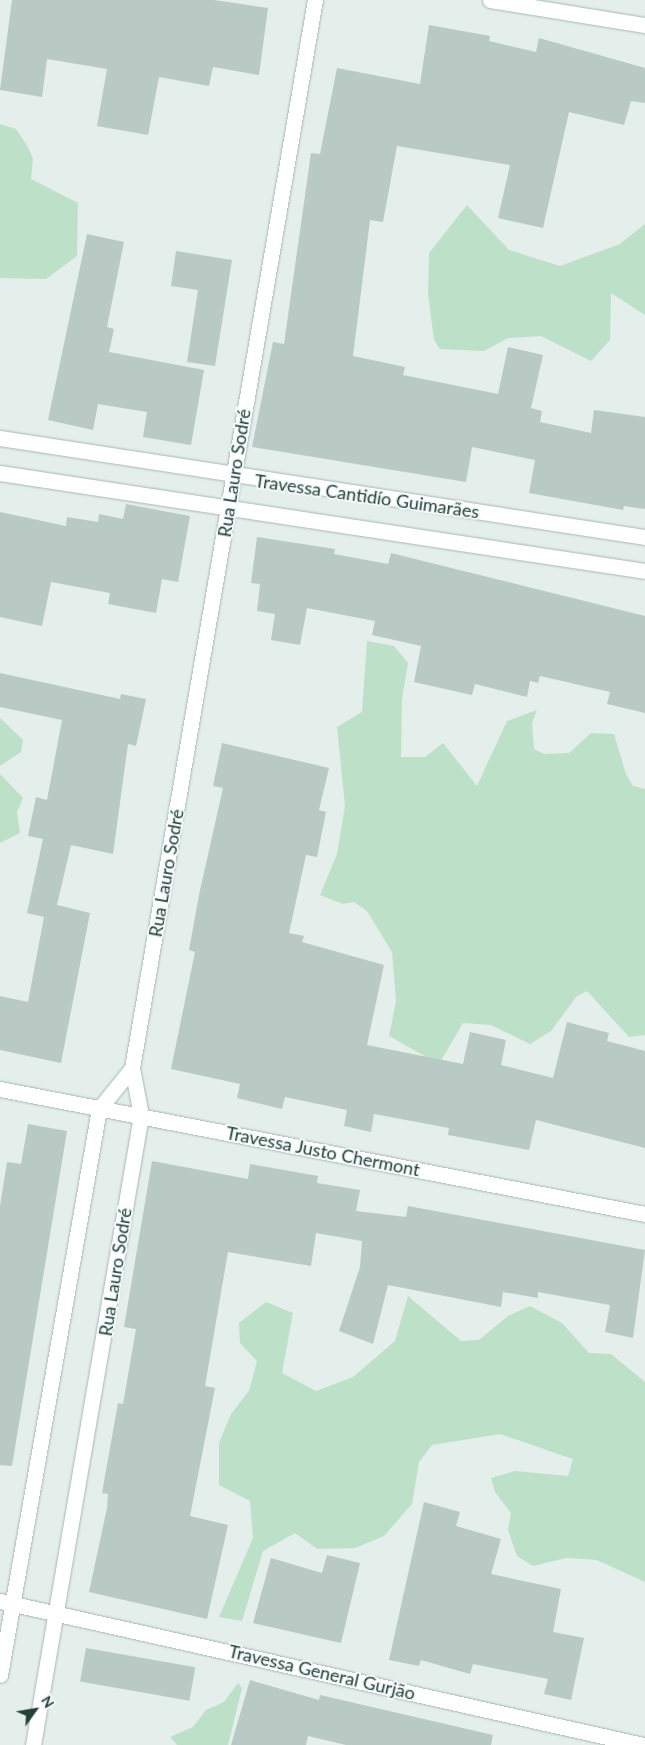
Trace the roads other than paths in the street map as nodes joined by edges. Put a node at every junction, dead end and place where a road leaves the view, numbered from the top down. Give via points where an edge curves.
1 (315, 0) edge
2 (490, 0) edge
3 (645, 25) edge
4 (0, 438) edge
5 (0, 473) edge
6 (233, 476) junction
7 (228, 511) junction
8 (645, 537) edge
9 (645, 571) edge
10 (132, 1068) junction
11 (0, 1089) edge
12 (99, 1109) junction
13 (141, 1116) junction
14 (645, 1214) edge
15 (7, 1602) edge
16 (58, 1612) junction
17 (0, 1675) edge
18 (33, 1745) edge
19 (643, 1745) edge

1 - 6 street, Rua Lauro Sodré
2 - 3 street
4 - 6 street, Travessa Cantidío Guimarães
5 - 7 street, Travessa Cantidío Guimarães
6 - 7 street, Rua Lauro Sodré
6 - 8 street, Travessa Cantidío Guimarães
7 - 9 street, Travessa Cantidío Guimarães
7 - 10 street, Rua Lauro Sodré
10 - 12 street
10 - 13 street, Rua Lauro Sodré
11 - 12 street, Travessa Justo Chermont
12 - 13 street, Travessa Justo Chermont
12 - 15 street
13 - 14 street, Travessa Justo Chermont
13 - 16 street, Rua Lauro Sodré
15 - 16 street, Travessa General Gurjão
15 - 17 street
16 - 18 street, Rua Lauro Sodré
16 - 19 street, Travessa General Gurjão

